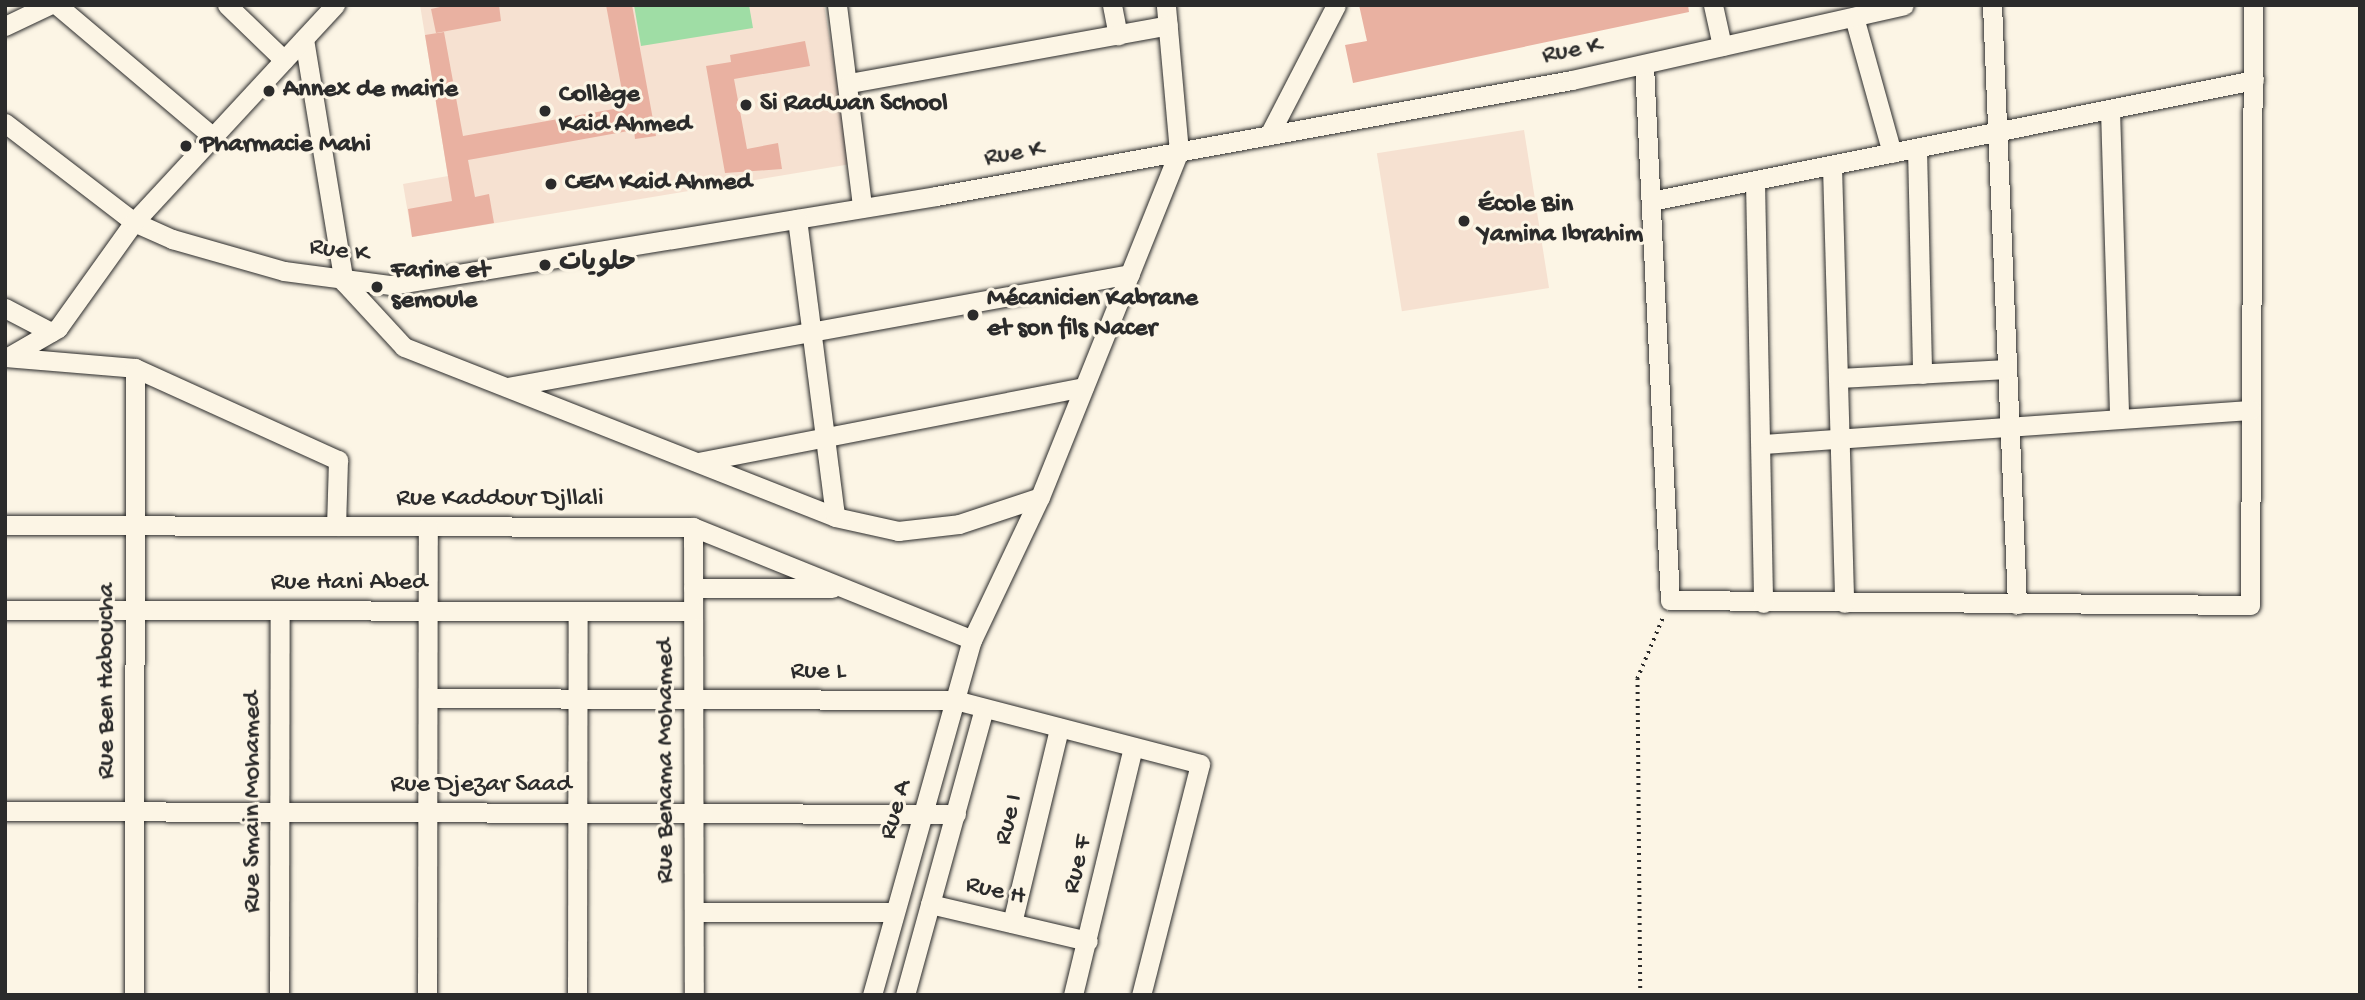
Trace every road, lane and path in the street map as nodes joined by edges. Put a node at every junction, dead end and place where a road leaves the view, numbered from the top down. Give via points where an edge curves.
1 (49, 5) edge
2 (57, 5) edge
3 (227, 5) edge
4 (335, 5) edge
5 (837, 5) edge
6 (1112, 5) edge
7 (1166, 5) edge
8 (1336, 5) edge
9 (1713, 5) edge
10 (1904, 5) edge
11 (1992, 5) edge
12 (2253, 5) edge
13 (1854, 17) junction
14 (1168, 25) junction
15 (5, 26) edge
16 (1118, 35) junction
17 (304, 39) junction
18 (1722, 46) junction
19 (284, 60) junction
20 (1644, 65) junction
21 (2253, 80) junction
22 (850, 83) junction
23 (2110, 109) junction
24 (5, 123) edge
25 (1997, 132) junction
26 (1269, 135) junction
27 (213, 137) junction
28 (1917, 148) junction
29 (1179, 152) junction
30 (1892, 153) junction
31 (1832, 166) junction
32 (1755, 181) junction
33 (1650, 201) junction
34 (862, 207) junction
35 (797, 219) junction
36 (134, 222) junction
37 (1130, 274) junction
38 (344, 282) junction
39 (5, 308) edge
40 (51, 332) junction
41 (812, 332) junction
42 (7, 357) edge
43 (135, 368) junction
44 (2007, 369) junction
45 (1922, 374) junction
46 (1839, 378) junction
47 (506, 387) junction
48 (1084, 387) junction
49 (2251, 410) junction
50 (2119, 419) junction
51 (2010, 427) junction
52 (829, 437) junction
53 (1841, 439) junction
54 (1762, 444) junction
55 (696, 463) junction
56 (1040, 497) junction
57 (835, 517) junction
58 (5, 525) edge
59 (135, 525) junction
60 (336, 526) junction
61 (429, 526) junction
62 (693, 527) junction
63 (693, 588) junction
64 (849, 588) junction
65 (1670, 600) junction
66 (1763, 603) junction
67 (1844, 603) junction
68 (2017, 604) junction
69 (5, 610) edge
70 (135, 610) junction
71 (280, 610) junction
72 (428, 611) junction
73 (578, 611) junction
74 (693, 611) junction
75 (972, 640) junction
76 (428, 698) junction
77 (578, 699) junction
78 (693, 699) junction
79 (955, 700) junction
80 (984, 709) junction
81 (1059, 728) junction
82 (1133, 747) junction
83 (5, 811) edge
84 (134, 812) junction
85 (280, 812) junction
86 (428, 812) junction
87 (577, 813) junction
88 (694, 813) junction
89 (924, 814) junction
90 (956, 814) junction
91 (928, 909) junction
92 (895, 910) junction
93 (694, 912) junction
94 (1012, 923) junction
95 (1088, 941) junction
96 (134, 995) edge
97 (279, 995) edge
98 (427, 995) edge
99 (577, 995) edge
100 (694, 995) edge
101 (872, 995) edge
102 (905, 995) edge
103 (1073, 995) edge
104 (1141, 995) edge
105 (1640, 995) edge

1 - 15 street
2 - 27 street
3 - 19 street
4 - 17 street
5 - 22 street
6 - 16 street
7 - 14 street
8 - 26 street
9 - 18 street
10 - 13 street, Rue K
11 - 25 street
12 - 21 street
13 - 18 street, Rue K
13 - 30 street
14 - 16 street
14 - 29 street
16 - 22 street
17 - 19 street
17 - 38 street
18 - 20 street, Rue K
19 - 27 street
20 - 26 street, Rue K
20 - 33 street
21 - 23 street
21 - 49 street
22 - 34 street
23 - 25 street
23 - 50 street
24 - 36 street, Rue K
25 - 28 street
25 - 44 street
26 - 29 street, Rue K
27 - 36 street
28 - 30 street
28 - 45 street
29 - 34 street, Rue K
29 - 37 street, Rue A
30 - 31 street
31 - 32 street
31 - 46 street
32 - 33 street
32 - 54 street
33 - 65 street
34 - 35 street, Rue K
35 - 38 street, Rue K via 391,285
35 - 41 street
36 - 38 street, Rue K via 172,239
36 - 40 street via 99,278
37 - 41 street
37 - 48 street, Rue A
38 - 47 street via 404,347
39 - 40 street
40 - 42 street
41 - 47 street
41 - 52 street
42 - 43 street
43 - 59 street, Rue Ben Haboucha
43 - 60 street via 338,460
44 - 45 street
44 - 51 street
45 - 46 street
46 - 53 street
47 - 55 street
48 - 52 street
48 - 56 street, Rue A
49 - 50 street
49 - 68 street via 2250,605
50 - 51 street
51 - 53 street
51 - 68 street
52 - 55 street
52 - 57 street
53 - 54 street
53 - 67 street
54 - 66 street
55 - 57 street
56 - 57 street via 959,524 898,531
56 - 75 street, Rue A
58 - 59 street, Rue Kaddour Djllali
59 - 60 street, Rue Kaddour Djllali
59 - 70 street, Rue Ben Haboucha
60 - 61 street, Rue Kaddour Djllali
61 - 62 street, Rue Kaddour Djllali
61 - 72 street
62 - 63 street, Rue Benama Mohamed
62 - 64 street, Rue Kaddour Djllali
63 - 64 street
63 - 74 street, Rue Benama Mohamed
64 - 75 street, Rue Kaddour Djllali
65 - 66 street
65 - 105 path via 1637,679
66 - 67 street
67 - 68 street
69 - 70 street, Rue Hani Abed
70 - 71 street, Rue Hani Abed
70 - 84 street, Rue Ben Haboucha
71 - 72 street, Rue Hani Abed
71 - 85 street, Rue Smain Mohamed
72 - 73 street, Rue Hani Abed
72 - 76 street
73 - 74 street, Rue Hani Abed
73 - 77 street
74 - 78 street, Rue Benama Mohamed
75 - 79 street, Rue A
76 - 77 street, Rue L
76 - 86 street
77 - 78 street, Rue L
77 - 87 street
78 - 79 street, Rue L
78 - 88 street, Rue Benama Mohamed
79 - 80 street, Rue L
79 - 89 street, Rue A
80 - 81 street, Rue L
80 - 90 street
81 - 82 street, Rue L
81 - 94 street, Rue I
82 - 95 street, Rue F
82 - 104 street, Rue L via 1200,764
83 - 84 street, Rue Djezar Saad
84 - 85 street, Rue Djezar Saad
84 - 96 street, Rue Ben Haboucha
85 - 86 street, Rue Djezar Saad
85 - 97 street, Rue Smain Mohamed
86 - 87 street, Rue Djezar Saad
86 - 98 street
87 - 88 street, Rue Djezar Saad
87 - 99 street
88 - 89 street, Rue Djezar Saad
88 - 93 street, Rue Benama Mohamed
89 - 90 street, Rue Djezar Saad
89 - 92 street, Rue A
90 - 91 street
91 - 92 street, Rue H
91 - 94 street, Rue H
91 - 102 street
92 - 93 street, Rue H
92 - 101 street, Rue A
93 - 100 street, Rue Benama Mohamed
94 - 95 street, Rue H
95 - 103 street, Rue F

